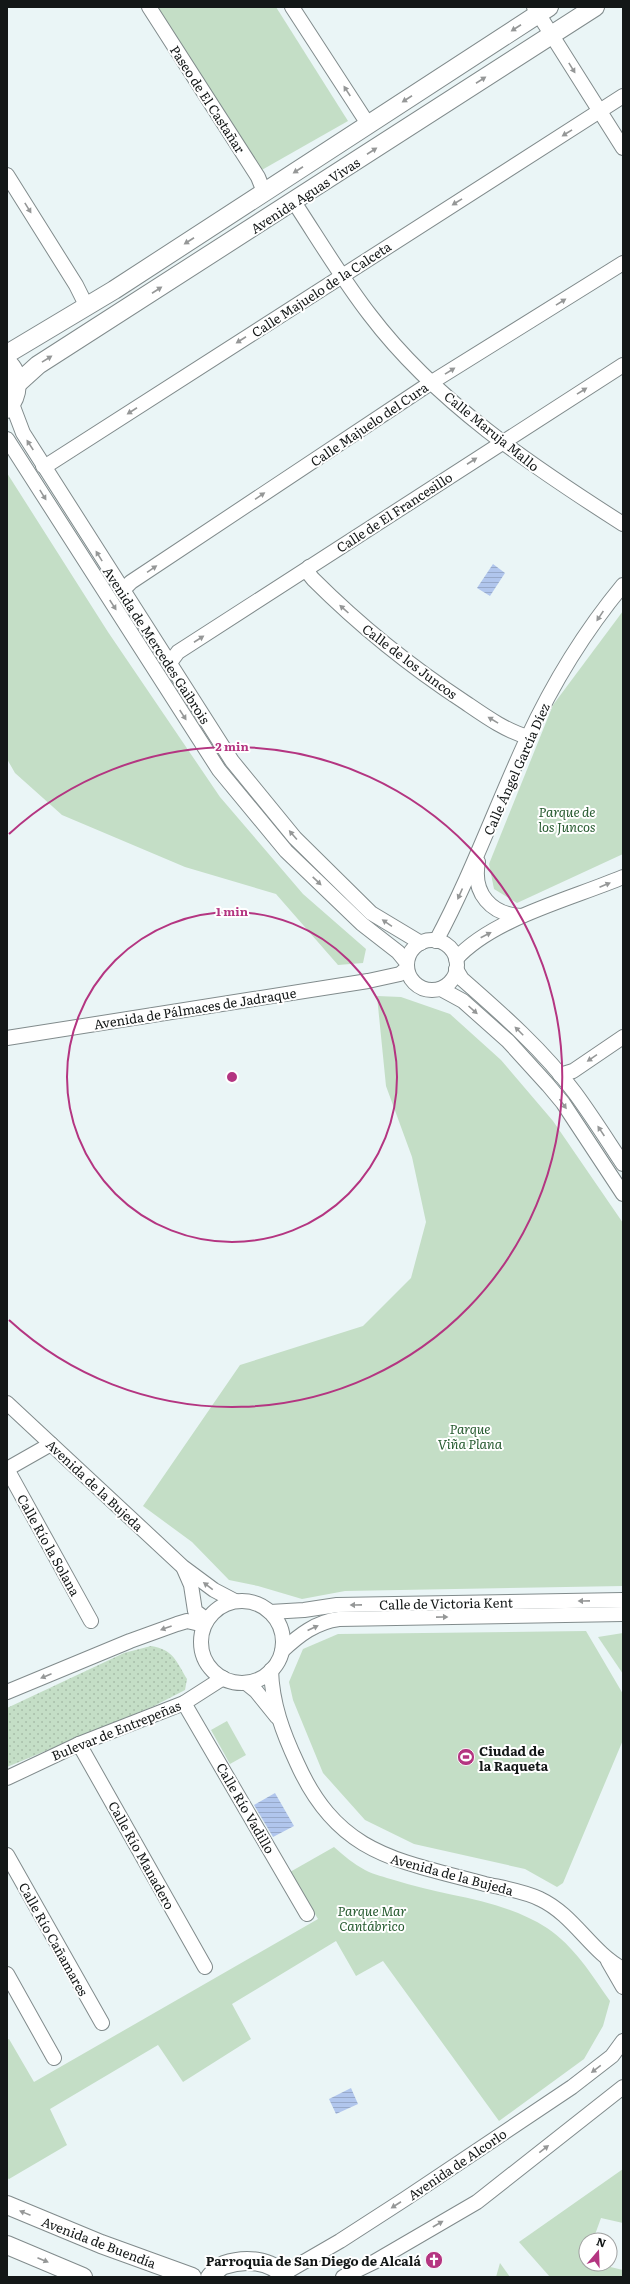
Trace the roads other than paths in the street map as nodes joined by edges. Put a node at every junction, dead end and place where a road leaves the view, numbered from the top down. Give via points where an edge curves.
1 (149, 7) edge
2 (292, 7) edge
3 (595, 7) edge
4 (540, 9) edge
5 (551, 35) junction
6 (623, 96) edge
7 (600, 112) junction
8 (368, 124) junction
9 (623, 148) edge
10 (7, 175) edge
11 (264, 192) junction
12 (294, 202) junction
13 (623, 263) edge
14 (342, 276) junction
15 (85, 308) junction
16 (7, 354) edge
17 (7, 362) edge
18 (623, 365) edge
19 (432, 382) junction
20 (17, 384) junction
21 (9, 406) edge
22 (7, 439) edge
23 (501, 442) junction
24 (44, 466) junction
25 (623, 524) edge
26 (309, 567) junction
27 (623, 585) edge
28 (124, 594) junction
29 (170, 664) junction
30 (528, 737) junction
31 (480, 850) junction
32 (623, 877) edge
33 (522, 916) junction
34 (436, 941) junction
35 (421, 943) junction
36 (456, 964) junction
37 (407, 966) junction
38 (383, 978) junction
39 (415, 982) junction
40 (441, 989) junction
41 (623, 1037) edge
42 (7, 1038) edge
43 (560, 1075) junction
44 (623, 1164) edge
45 (623, 1194) edge
46 (7, 1403) edge
47 (51, 1444) junction
48 (7, 1469) edge
49 (183, 1567) junction
50 (623, 1600) edge
51 (235, 1601) junction
52 (270, 1612) junction
53 (623, 1614) edge
54 (91, 1621) dead end
55 (205, 1623) junction
56 (282, 1651) junction
57 (272, 1670) junction
58 (223, 1678) junction
59 (246, 1683) junction
60 (7, 1692) edge
61 (184, 1703) junction
62 (279, 1721) junction
63 (79, 1744) junction
64 (7, 1778) edge
65 (7, 1854) edge
66 (307, 1914) dead end
67 (602, 1952) junction
68 (205, 1967) dead end
69 (623, 1969) edge
70 (7, 1974) edge
71 (623, 1987) edge
72 (102, 2024) dead end
73 (623, 2041) edge
74 (54, 2058) dead end
75 (623, 2087) edge
76 (7, 2205) edge
77 (7, 2245) edge
78 (374, 2262) junction
79 (284, 2276) edge
80 (83, 2277) edge
81 (192, 2277) edge
82 (210, 2277) edge
83 (343, 2277) edge
84 (370, 2277) edge

1 - 11 street, Paseo de El Castañar via 258,177
8 -> 2 street
3 - 5 main road, Avenida Aguas Vivas
4 - 5 street
4 -> 8 main road, Avenida Aguas Vivas
5 -> 7 street
12 -> 5 main road, Avenida Aguas Vivas
6 - 7 street, Calle Majuelo de la Calceta
7 - 9 street
7 -> 14 street, Calle Majuelo de la Calceta
8 -> 11 main road, Avenida Aguas Vivas
10 -> 15 street via 76,285
11 -> 15 main road, Avenida Aguas Vivas
12 - 14 street, Calle Maruja Mallo
20 -> 12 main road, Avenida Aguas Vivas via 38,365
19 -> 13 street, Calle Majuelo del Cura
14 - 19 street, Calle Maruja Mallo via 370,316
14 -> 24 street, Calle Majuelo de la Calceta
15 - 16 main road, Avenida Aguas Vivas
17 - 20 main road via 15,373
23 -> 18 street, Calle de El Francesillo
19 - 23 street, Calle Maruja Mallo
28 -> 19 street, Calle Majuelo del Cura via 125,588 131,582
20 - 21 main road via 16,394
24 -> 21 street, Avenida de Mercedes Gaibrois via 22,433
22 -> 37 street, Avenida de Mercedes Gaibrois via 218,770 286,851 362,924 398,952
23 - 25 street, Calle Maruja Mallo
26 -> 23 street, Calle de El Francesillo
28 -> 24 street, Avenida de Mercedes Gaibrois
29 -> 26 street, Calle de El Francesillo via 178,652
30 -> 26 street, Calle de los Juncos via 480,712 426,677 389,648 318,584 309,574
27 -> 30 street, Calle Ángel García Díez via 568,662
28 - 29 street, Avenida de Mercedes Gaibrois
35 -> 29 street, Avenida de Mercedes Gaibrois via 371,913 295,838 232,761
30 - 31 street, Calle Ángel García Díez
31 - 33 street via 475,875 482,896 506,915
31 -> 34 street, Calle Ángel García Díez
33 -> 32 street
36 -> 33 street via 476,939
34 - 35 street
34 - 36 street via 450,949
35 - 37 street via 411,951
36 - 40 street via 454,977
43 -> 36 street via 519,1030 462,979
37 - 38 street, Avenida de Pálmaces de Jadraque via 400,974
37 - 39 street
38 - 39 street, Avenida de Pálmaces de Jadraque
38 - 42 street, Avenida de Pálmaces de Jadraque
39 - 40 street via 430,989
40 -> 45 street via 463,1001 508,1041 548,1085 563,1103
41 -> 43 street via 573,1071
44 -> 43 street via 576,1093
46 - 47 street, Avenida de la Bujeda
47 - 48 street
47 - 49 street, Avenida de la Bujeda
48 - 54 street, Calle Río la Solana
51 -> 49 street, Avenida de la Bujeda via 214,1590
49 - 55 street, Avenida de la Bujeda via 191,1585 195,1611
50 -> 52 street, Calle de Victoria Kent via 337,1605
51 - 52 street via 254,1602
51 - 55 street via 215,1610
52 - 56 street via 281,1630
56 -> 53 street, Calle de Victoria Kent via 314,1626 339,1619
55 - 58 street via 201,1640 203,1656 214,1672
55 -> 60 street via 187,1621 177,1624
56 - 57 street
57 - 59 street via 260,1679
57 - 62 street, Avenida de la Bujeda
58 - 59 street
58 - 61 street, Bulevar de Entrepeñas
59 - 62 street, Avenida de la Bujeda via 256,1691
61 - 63 street, Bulevar de Entrepeñas
61 - 66 street, Calle Río Vadillo
62 - 67 street, Avenida de la Bujeda via 305,1782 324,1812 356,1840 391,1858 542,1900 574,1924
63 - 64 street, Bulevar de Entrepeñas
63 - 68 street, Calle Río Manadero
65 - 72 street, Calle Río Cañamares
67 - 69 street, Avenida de la Bujeda
67 - 71 street, Avenida de la Bujeda
70 - 74 street
73 -> 79 street, Avenida de Alcorlo via 612,2056 572,2086 405,2199
78 -> 75 street via 477,2202
81 -> 76 main road, Avenida de Buendía via 101,2244
77 -> 80 main road
78 - 83 street
78 - 84 street
79 - 82 main road via 266,2264 247,2260 223,2266

